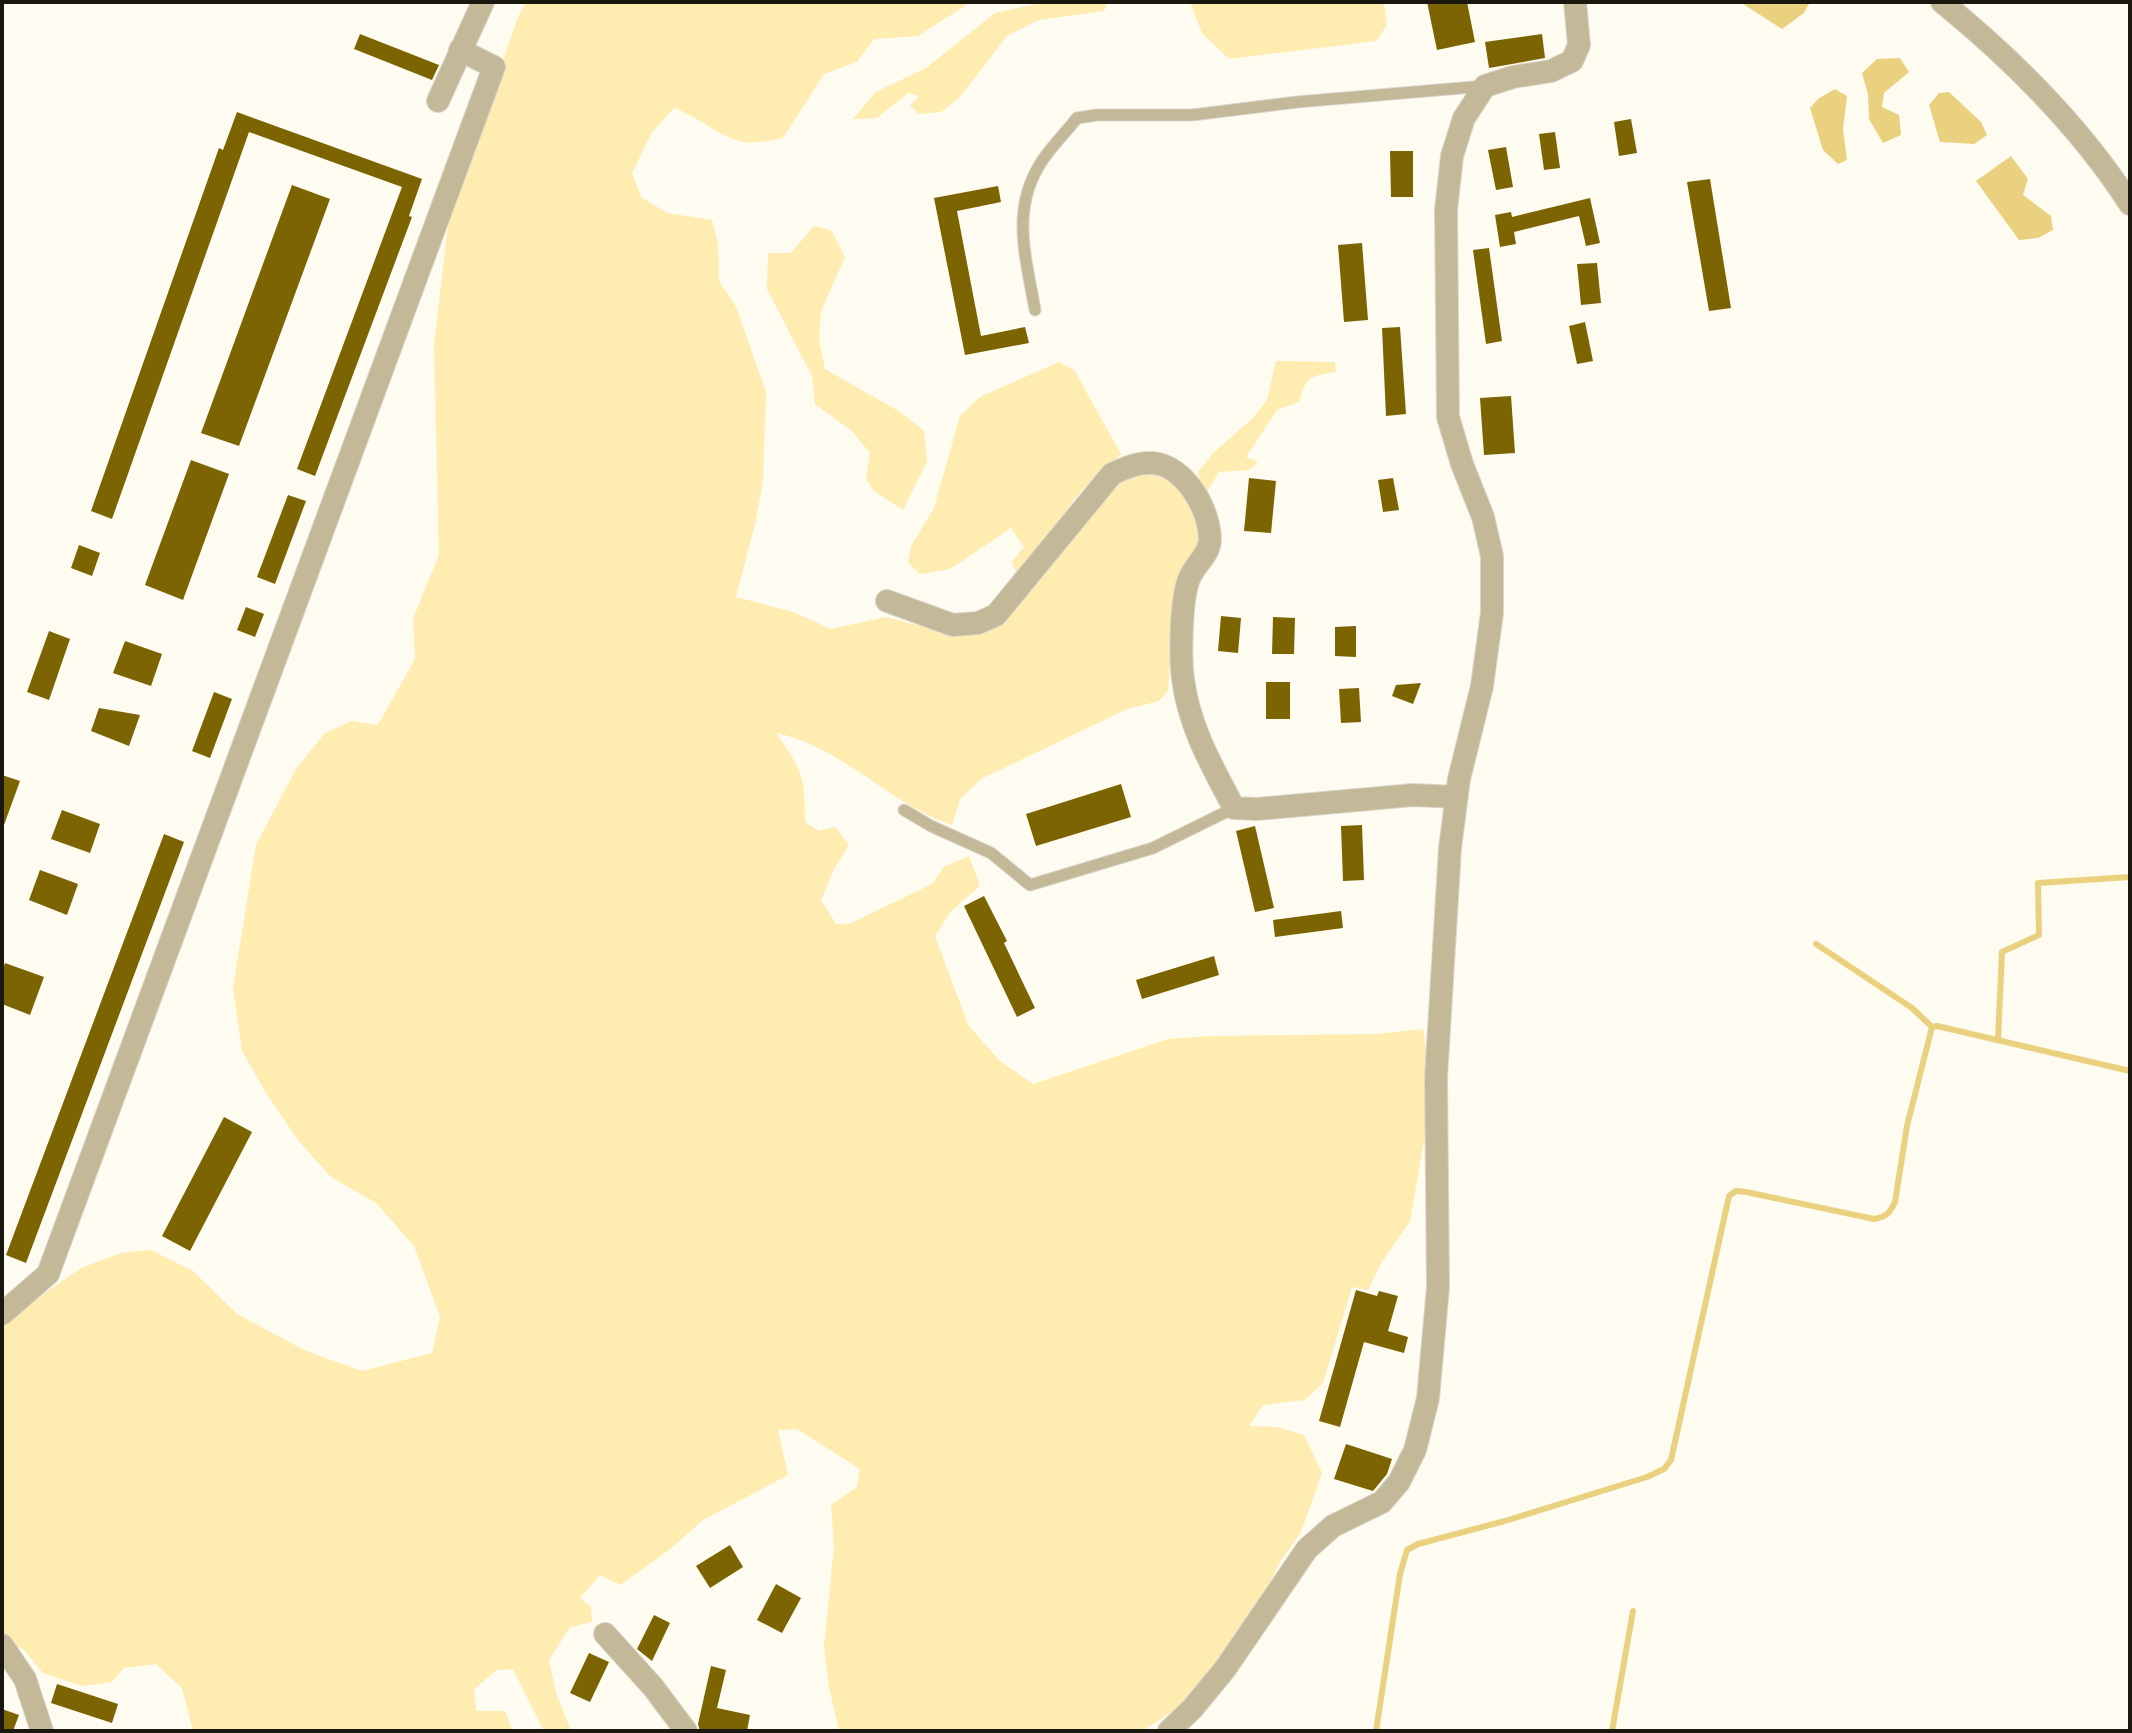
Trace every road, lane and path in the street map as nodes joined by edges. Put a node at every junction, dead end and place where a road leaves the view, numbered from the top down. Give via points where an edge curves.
1 (483, 2) edge
2 (1575, 2) edge
3 (1942, 2) edge
4 (460, 50) junction
5 (1485, 86) junction
6 (438, 101) dead end
7 (2130, 204) edge
8 (1035, 310) dead end
9 (887, 601) dead end
10 (1456, 797) junction
11 (1234, 808) junction
12 (904, 810) dead end
13 (2, 1314) edge
14 (605, 1634) dead end
15 (2, 1645) edge
16 (42, 1731) edge
17 (686, 1731) edge
18 (1169, 1731) edge

1 - 4 street
2 - 5 street via 1579,45 1572,61
3 - 7 street via 2023,75 2107,168
4 - 6 street
4 - 13 street via 494,67 48,1274
5 - 8 lane via 1192,115 1077,118 1041,162 1024,199 1021,230
5 - 10 street via 1464,118 1452,156 1446,210 1448,417 1492,556 1492,613 1482,686
9 - 11 street via 953,625 996,615 1112,474 1142,463 1174,472 1190,486 1206,514 1210,539 1188,580 1182,677 1192,726
10 - 11 street via 1413,795
10 - 18 street via 1436,1078 1438,1287 1428,1398 1415,1450 1382,1502 1333,1526 1307,1549 1225,1669
11 - 12 lane via 1153,848 1030,885 991,853
14 - 17 street
15 - 16 street via 25,1679

